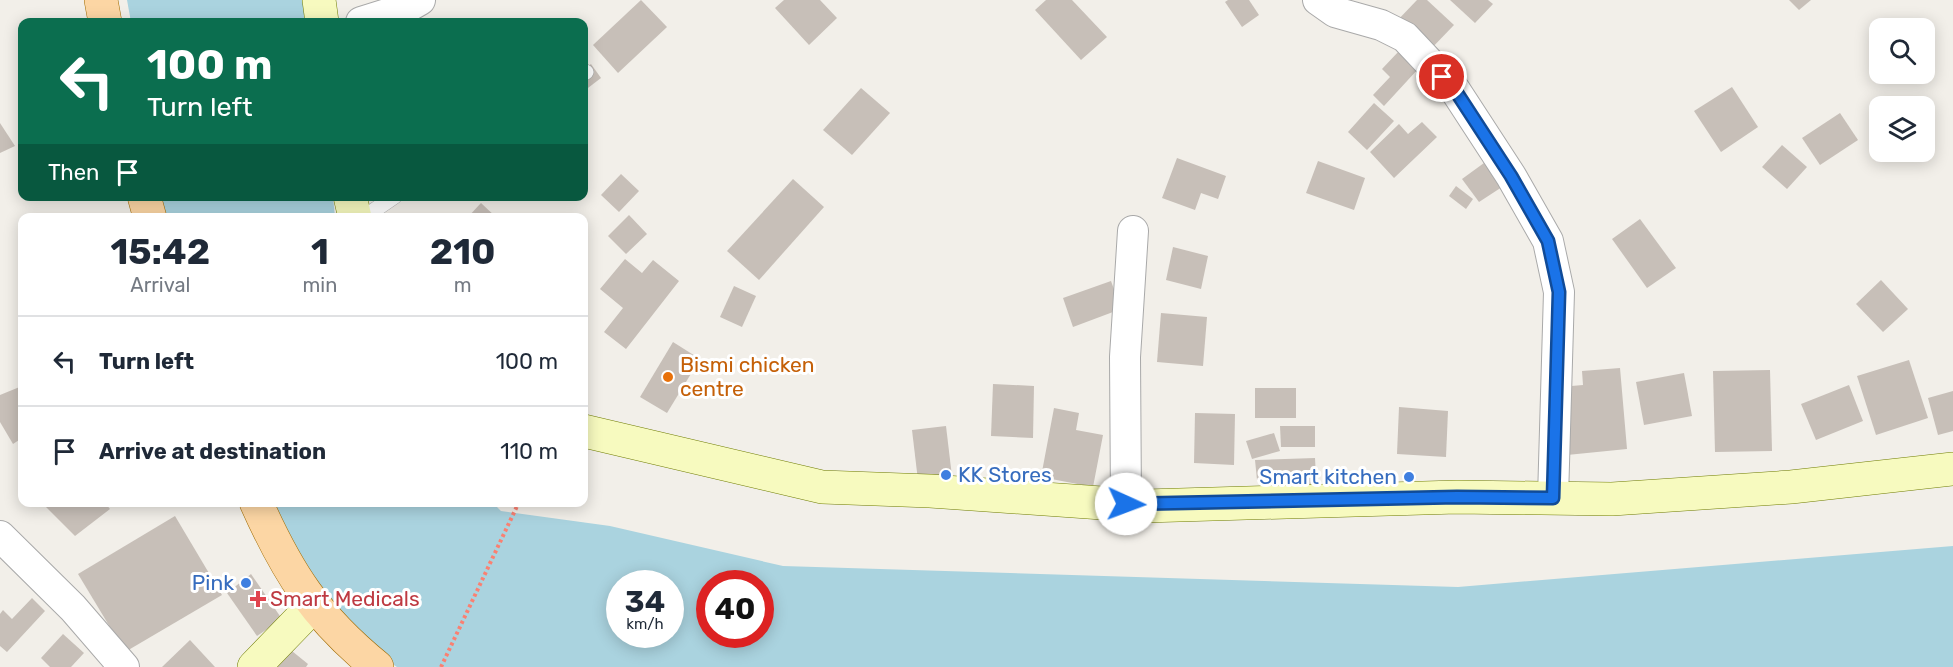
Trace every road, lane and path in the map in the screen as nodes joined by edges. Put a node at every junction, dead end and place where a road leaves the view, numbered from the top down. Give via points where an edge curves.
1 (102, 0) edge
2 (319, 0) edge
3 (420, 0) edge
4 (1318, 0) edge
5 (104, 18) edge
6 (321, 18) edge
7 (374, 18) edge
8 (388, 201) edge
9 (370, 213) edge
10 (1133, 231) dead end
11 (588, 432) edge
12 (1953, 469) edge
13 (1553, 498) junction
14 (1126, 504) junction
15 (258, 507) edge
16 (517, 507) edge
17 (0, 536) edge
18 (313, 606) junction
19 (124, 667) edge
20 (254, 667) edge
21 (376, 667) edge
22 (441, 667) edge

1 - 5 main road
2 - 6 street
3 - 7 street
4 - 13 street via 1335,12 1381,25 1405,37 1455,90 1548,241 1559,292
8 - 9 lane
10 - 14 street via 1125,357
11 - 14 street via 822,487
12 - 13 street via 1791,487 1612,499
13 - 14 street
15 - 18 main road
16 - 22 path
17 - 19 street via 73,608
18 - 20 street
18 - 21 main road

